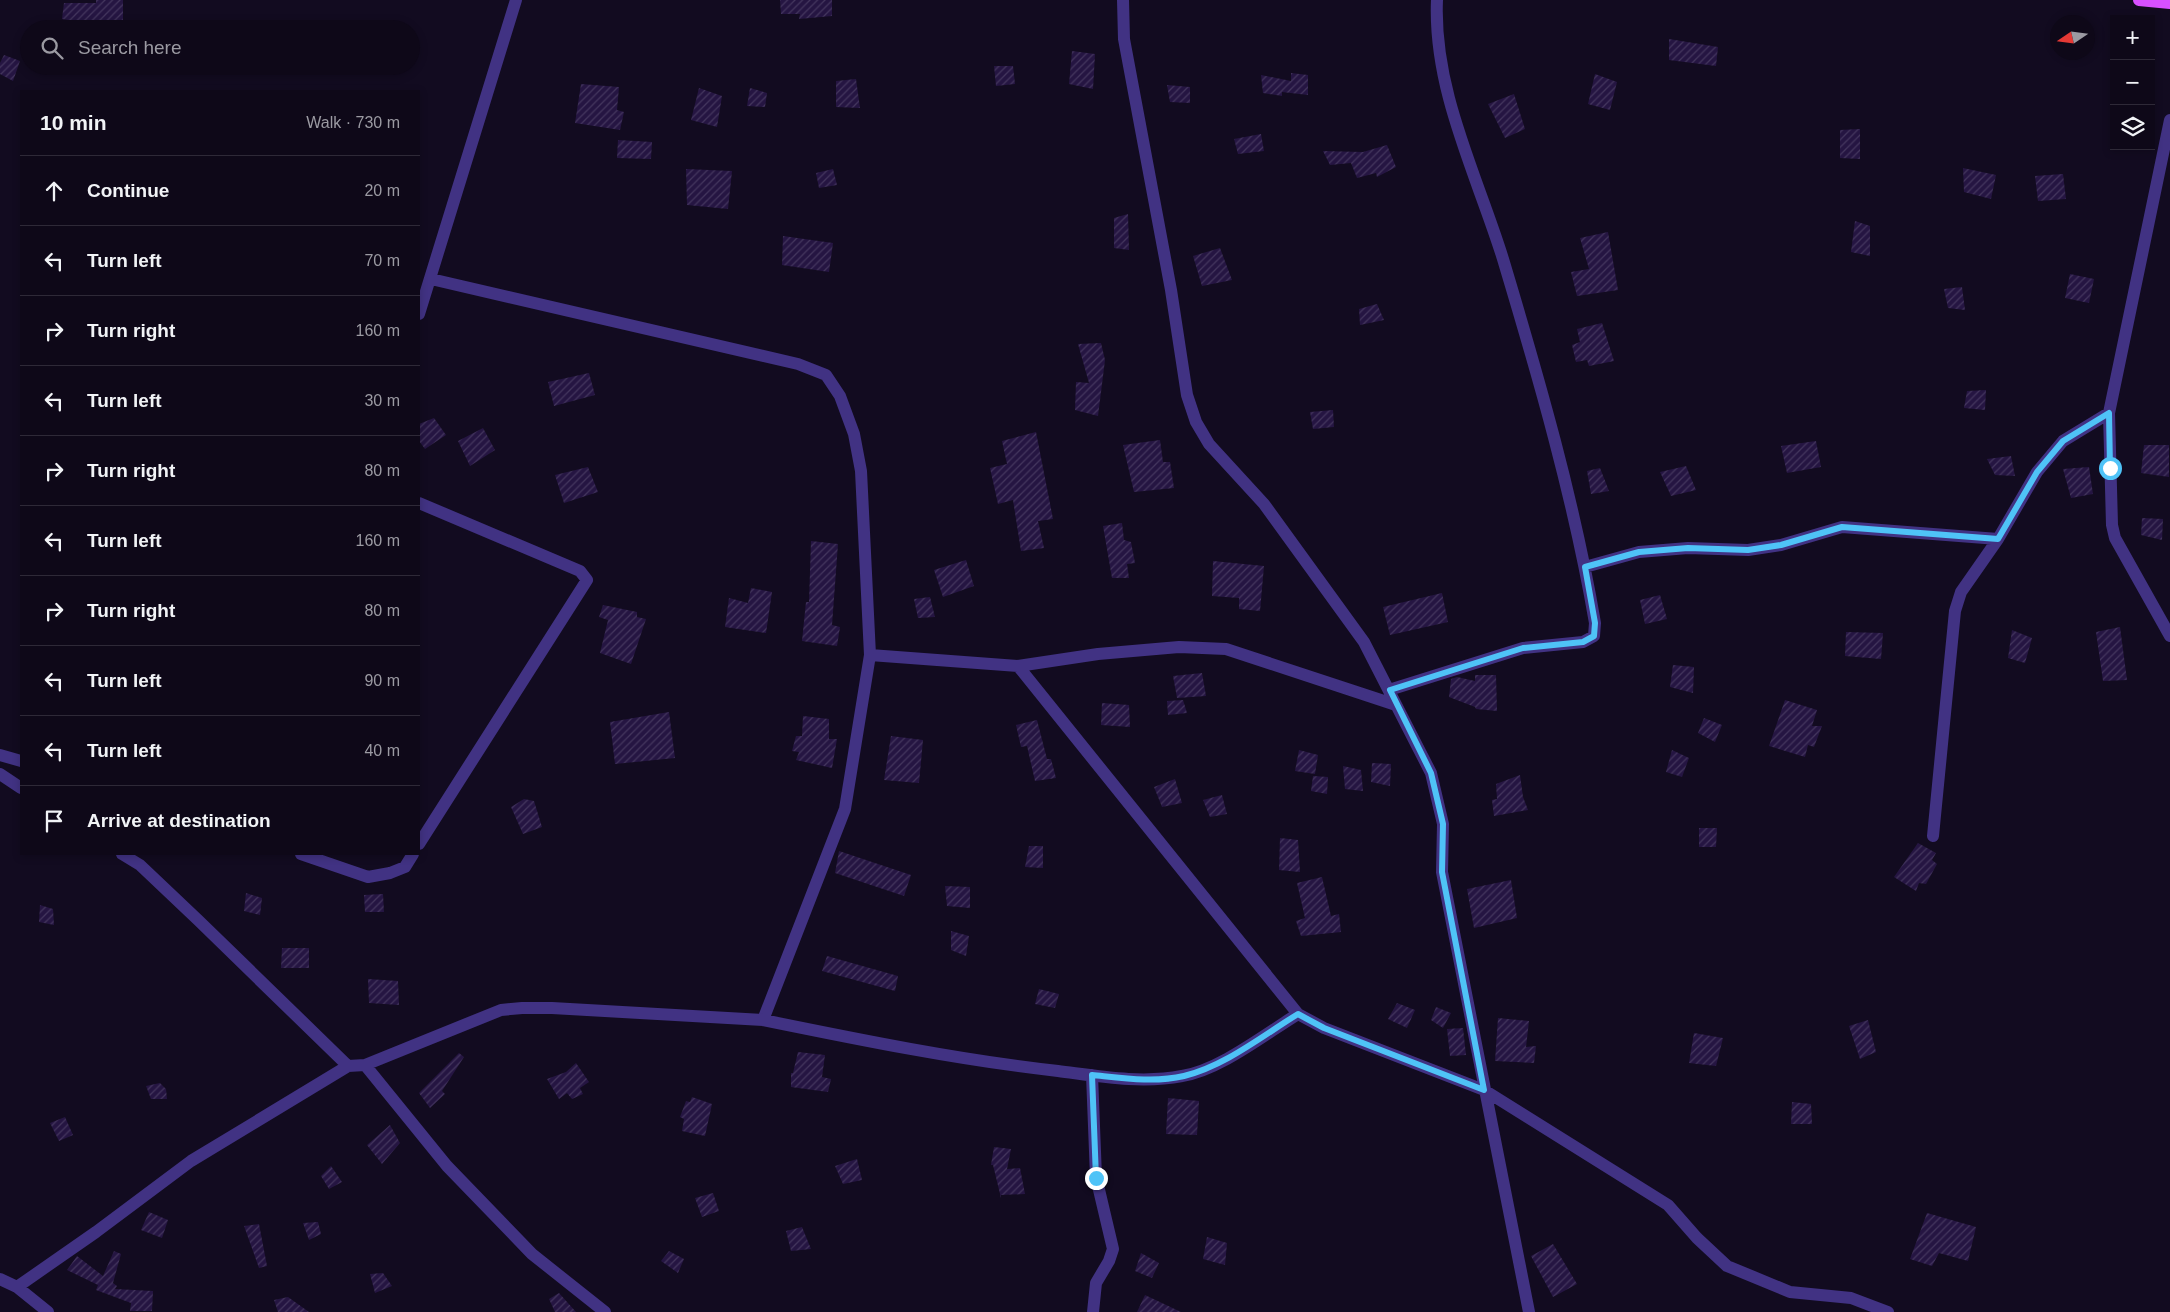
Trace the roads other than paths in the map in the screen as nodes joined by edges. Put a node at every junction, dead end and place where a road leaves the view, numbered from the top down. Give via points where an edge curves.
1 (516, 0) edge
2 (1122, 0) edge
3 (1437, 0) edge
4 (2139, 0) edge
5 (2170, 3) edge
6 (2170, 120) edge
7 (431, 279) junction
8 (420, 311) edge
9 (2109, 413) junction
10 (420, 503) edge
11 (1998, 539) junction
12 (1585, 567) junction
13 (2170, 636) edge
14 (870, 656) junction
15 (1018, 666) junction
16 (1390, 690) junction
17 (1396, 705) junction
18 (0, 755) edge
19 (20, 762) edge
20 (0, 774) edge
21 (20, 787) edge
22 (1933, 836) dead end
23 (420, 842) edge
24 (124, 855) edge
25 (304, 855) edge
26 (411, 855) edge
27 (1298, 1014) junction
28 (763, 1020) junction
29 (365, 1065) junction
30 (348, 1066) junction
31 (1092, 1075) junction
32 (1484, 1090) junction
33 (0, 1279) edge
34 (17, 1287) junction
35 (48, 1312) edge
36 (605, 1312) edge
37 (1093, 1312) edge
38 (1529, 1312) edge
39 (1888, 1312) edge

1 - 7 street
2 - 16 street via 1124,39 1171,290 1187,395 1196,422 1209,444 1264,504 1364,642
3 - 12 street via 1440,54 1450,105 1502,258 1570,497
4 - 5 main road
6 - 9 street
7 - 8 street
7 - 14 street via 798,364 826,375 846,410 861,471
9 - 11 street via 2063,441 2037,472
9 - 13 street via 2115,538
10 - 23 street via 580,571 586,580
11 - 12 street via 1842,527 1781,545 1748,550 1688,548 1639,552
11 - 22 street via 1960,592 1955,611
12 - 16 street via 1595,623 1594,636 1583,642 1523,648
14 - 15 street
14 - 28 street via 845,809
15 - 17 street via 1098,654 1179,647 1226,649
15 - 27 street
16 - 17 street
17 - 32 street via 1431,773 1443,824 1442,872
18 - 19 street
20 - 21 street
24 - 30 street via 140,865
25 - 26 street via 368,876 405,867
27 - 31 street via 1216,1065 1183,1076 1148,1080
27 - 32 street via 1324,1028
28 - 29 street via 552,1008 501,1010
28 - 31 street via 877,1044
29 - 30 street
29 - 36 street via 447,1166 532,1254
30 - 34 street via 191,1161
31 - 37 street via 1096,1178 1113,1248 1110,1261 1096,1284
32 - 38 street
32 - 39 street via 1668,1205 1727,1266 1790,1292 1851,1298
33 - 34 street
34 - 35 street

